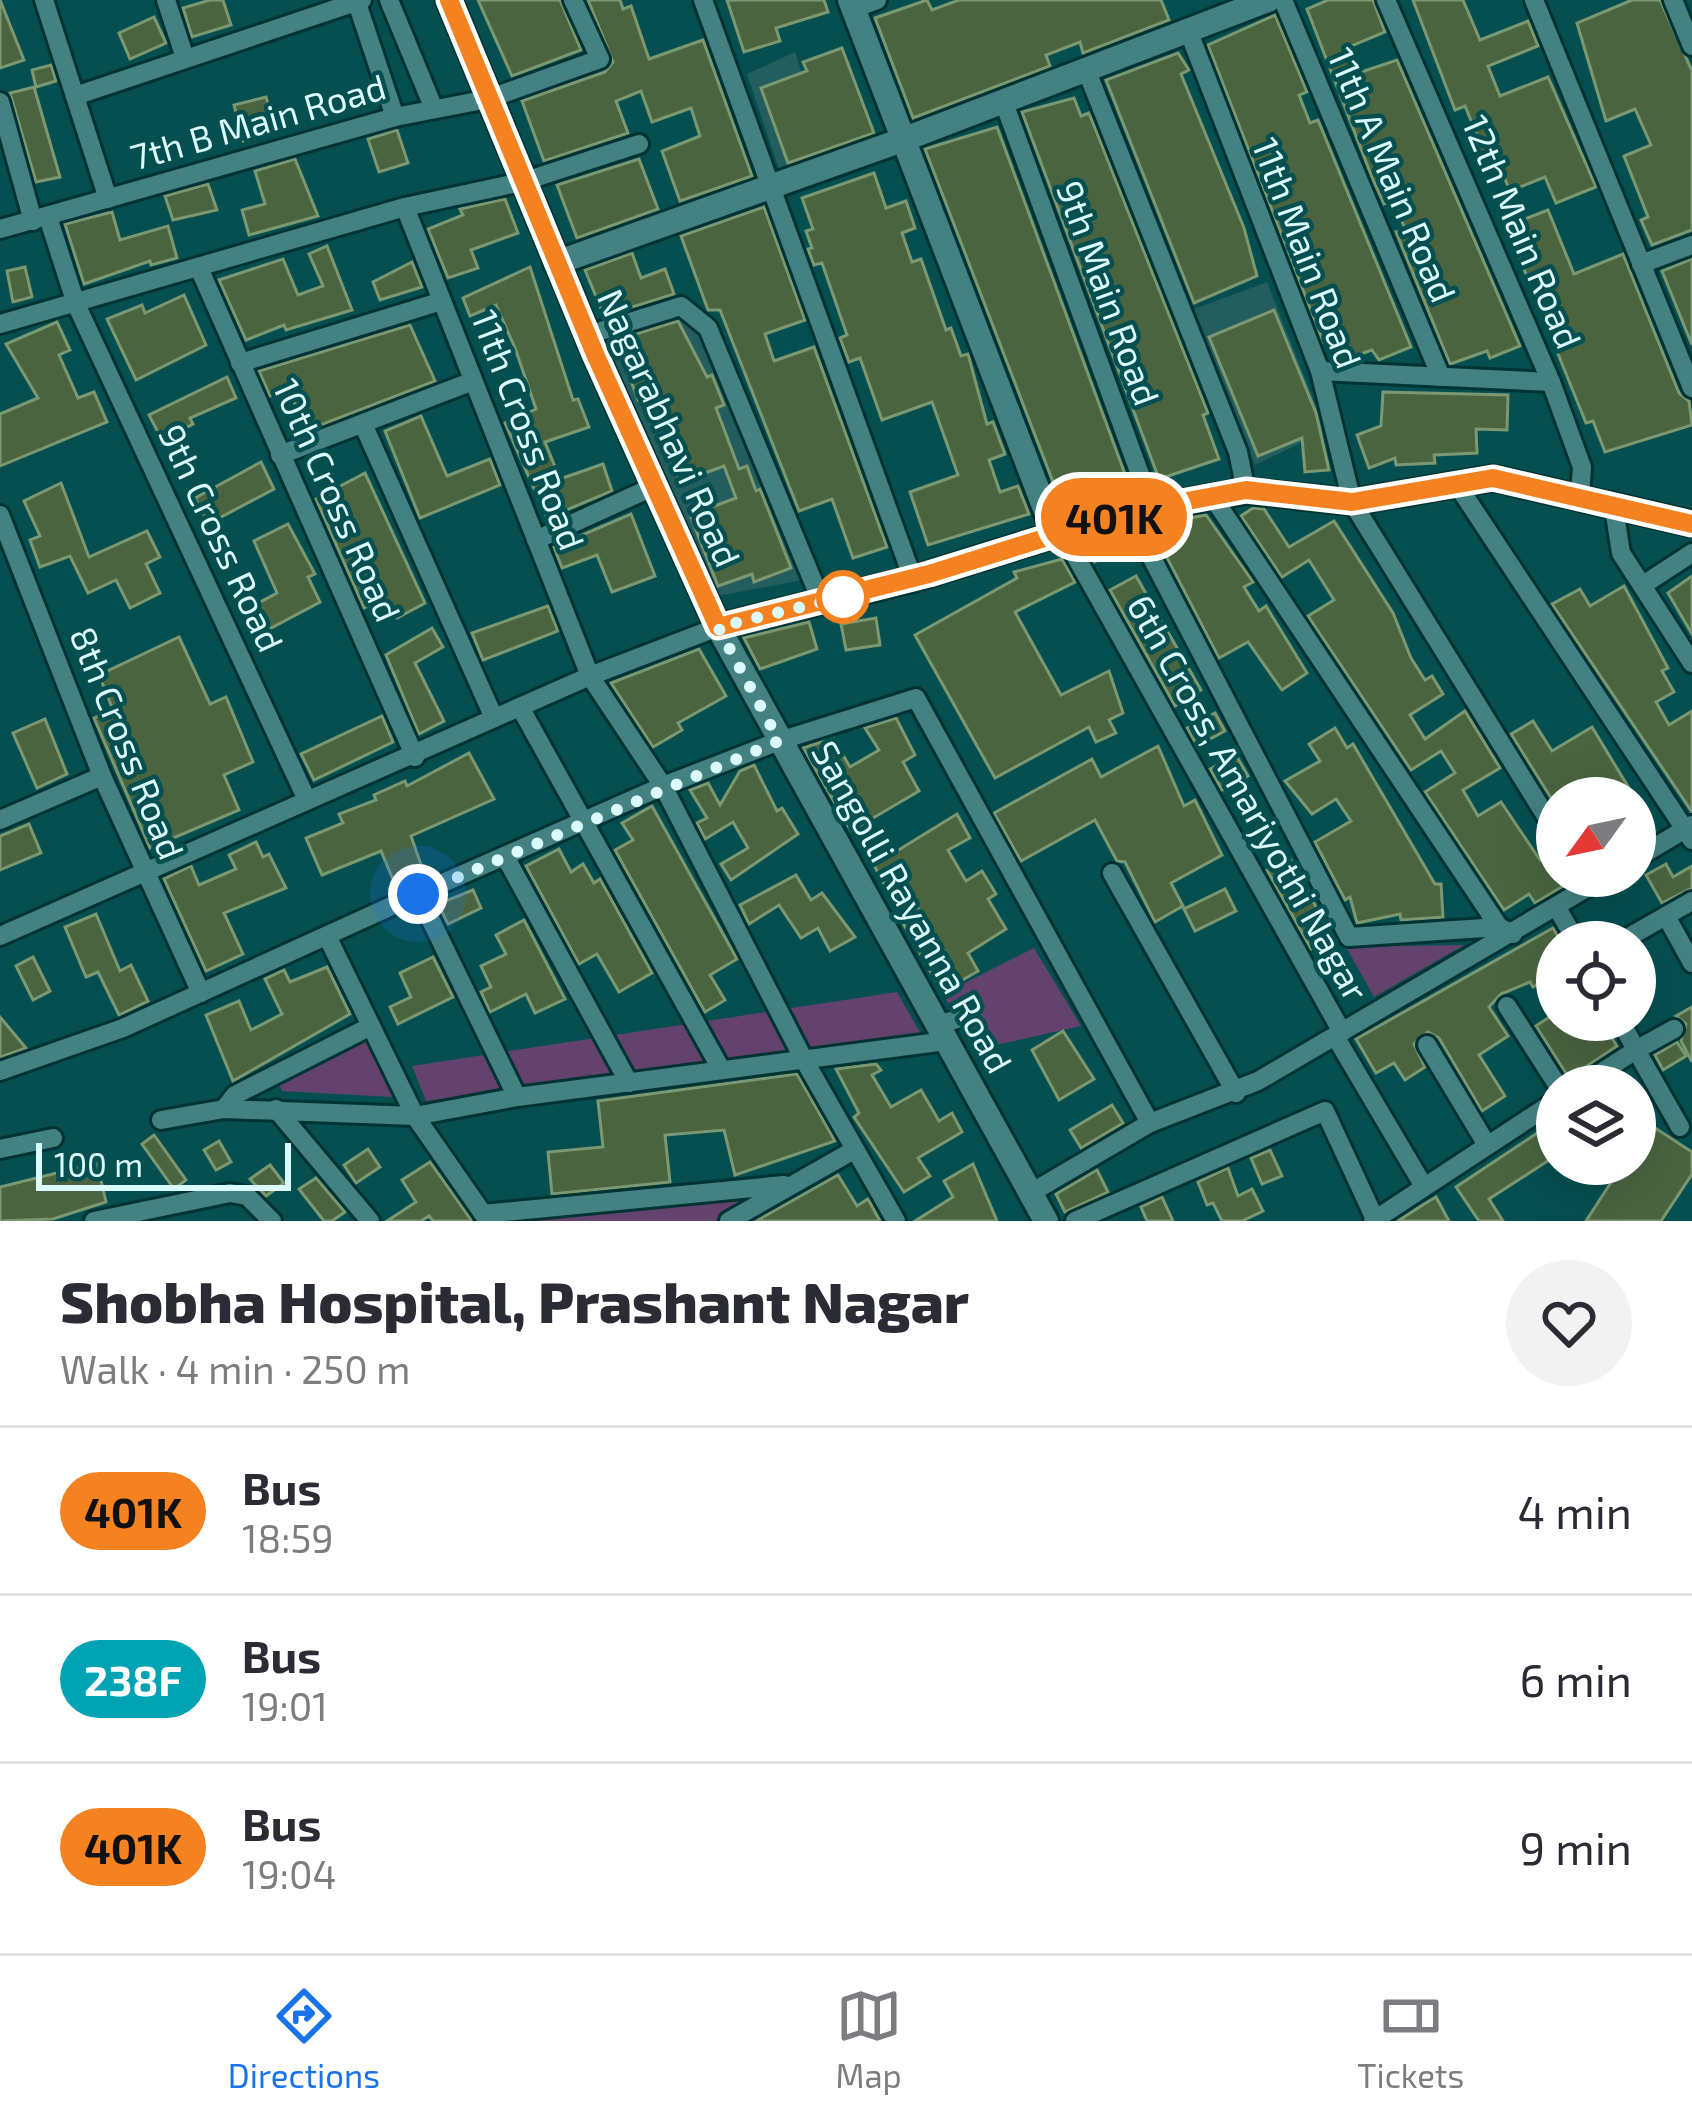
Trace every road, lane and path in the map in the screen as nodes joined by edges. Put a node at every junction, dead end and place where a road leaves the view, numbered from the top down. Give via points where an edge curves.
1 (44, 0) edge
2 (166, 0) edge
3 (358, 0) edge
4 (389, 0) edge
5 (449, 0) edge
6 (573, 0) edge
7 (704, 0) edge
8 (1268, 0) edge
9 (1282, 0) edge
10 (1386, 0) edge
11 (1534, 0) edge
12 (1673, 0) edge
13 (860, 3) edge
14 (310, 8) edge
15 (1188, 30) junction
16 (1692, 46) edge
17 (185, 58) junction
18 (1086, 69) junction
19 (74, 96) junction
20 (488, 99) junction
21 (1004, 100) junction
22 (0, 102) edge
23 (434, 109) junction
24 (394, 117) junction
25 (905, 139) junction
26 (639, 144) dead end
27 (522, 182) junction
28 (775, 187) junction
29 (108, 199) junction
30 (405, 207) junction
31 (40, 219) junction
32 (0, 229) edge
33 (1692, 245) edge
34 (556, 263) junction
35 (1641, 264) junction
36 (199, 268) junction
37 (442, 301) junction
38 (76, 304) junction
39 (0, 324) edge
40 (588, 335) junction
41 (1683, 339) edge
42 (240, 363) junction
43 (1320, 371) junction
44 (1441, 376) junction
45 (473, 382) junction
46 (1551, 382) junction
47 (1692, 388) edge
48 (363, 424) junction
49 (280, 455) junction
50 (1456, 483) junction
51 (655, 486) junction
52 (1246, 490) junction
53 (1580, 495) junction
54 (1212, 496) junction
55 (1352, 502) junction
56 (1613, 502) junction
57 (1140, 510) junction
58 (0, 515) edge
59 (1692, 524) edge
60 (1059, 534) junction
61 (536, 540) junction
62 (1692, 553) edge
63 (913, 579) junction
64 (1643, 585) junction
65 (822, 603) junction
66 (718, 627) junction
67 (1692, 663) edge
68 (590, 676) junction
69 (520, 707) junction
70 (494, 718) junction
71 (779, 741) junction
72 (416, 757) junction
73 (102, 776) junction
74 (663, 786) junction
75 (307, 800) junction
76 (1536, 800) edge
77 (0, 820) edge
78 (583, 820) junction
79 (1690, 831) edge
80 (1656, 848) edge
81 (506, 858) junction
82 (1112, 873) dead end
83 (145, 876) junction
84 (418, 894) junction
85 (1571, 897) edge
86 (1692, 902) edge
87 (1557, 908) junction
88 (1666, 916) junction
89 (1565, 921) edge
90 (1656, 922) edge
91 (1506, 931) junction
92 (0, 936) edge
93 (327, 936) junction
94 (1692, 963) edge
95 (202, 993) junction
96 (1507, 1006) dead end
97 (962, 1017) dead end
98 (371, 1026) junction
99 (1674, 1029) dead end
100 (941, 1033) junction
101 (1339, 1034) junction
102 (1631, 1041) edge
103 (1427, 1045) dead end
104 (1636, 1050) junction
105 (803, 1058) junction
106 (1545, 1065) edge
107 (1613, 1065) edge
108 (721, 1069) junction
109 (0, 1071) edge
110 (629, 1083) junction
111 (1236, 1094) junction
112 (517, 1096) junction
113 (224, 1109) junction
114 (276, 1109) junction
115 (1536, 1113) edge
116 (415, 1115) junction
117 (161, 1120) dead end
118 (1150, 1123) junction
119 (1680, 1126) dead end
120 (53, 1138) dead end
121 (1487, 1144) junction
122 (0, 1149) edge
123 (854, 1150) junction
124 (1423, 1185) junction
125 (784, 1186) junction
126 (1029, 1194) junction
127 (485, 1218) edge
128 (1374, 1219) edge
129 (94, 1221) edge
130 (272, 1221) edge
131 (370, 1221) edge
132 (729, 1221) edge
133 (896, 1221) edge
134 (1046, 1221) edge
135 (1075, 1221) edge

1 - 19 street
2 - 17 street
3 - 14 street
3 - 24 street
4 - 23 street
5 - 20 street, Nagarabhavi Road
6 - 20 street, 7th B Main Road via 600,59
7 - 28 street
8 - 15 street
9 - 44 street, 11th A Main Road
10 - 46 street, 12th Main Road
11 - 35 street
12 - 16 street
13 - 25 street
14 - 17 street
15 - 18 street
15 - 43 street, 11th Main Road
17 - 19 street
18 - 21 street
18 - 52 street via 1238,452
19 - 29 street
20 - 23 street, 7th B Main Road
20 - 27 street, Nagarabhavi Road
21 - 25 street
21 - 57 street, 9th Main Road
22 - 31 street, 9th Cross Road
23 - 24 street, 7th B Main Road
24 - 29 street, 7th B Main Road
25 - 28 street
25 - 60 street
26 - 27 street
27 - 30 street
27 - 34 street, Nagarabhavi Road
28 - 34 street
28 - 63 street
29 - 31 street, 7th B Main Road
30 - 36 street
30 - 37 street, 11th Cross Road
31 - 32 street, 7th B Main Road
31 - 38 street, 9th Cross Road
33 - 35 street
34 - 40 street, Nagarabhavi Road
35 - 41 street
36 - 38 street
36 - 42 street, 10th Cross Road
37 - 42 street
37 - 45 street, 11th Cross Road
38 - 39 street
38 - 75 street, 9th Cross Road
40 - 51 street, Nagarabhavi Road
40 - 65 street via 681,306 708,328
41 - 47 street
42 - 49 street, 10th Cross Road
43 - 44 street
43 - 55 street, 11th Main Road
44 - 46 street
45 - 48 street
45 - 61 street, 11th Cross Road
46 - 53 street, 12th Main Road via 1582,467
48 - 49 street
48 - 70 street
49 - 72 street, 10th Cross Road
50 - 53 street, Nagarabhavi Road via 1493,478
50 - 55 street, Nagarabhavi Road
50 - 79 street
51 - 61 street
51 - 66 street, Nagarabhavi Road
52 - 54 street, Nagarabhavi Road
52 - 55 street, Nagarabhavi Road
53 - 56 street, Nagarabhavi Road
54 - 57 street, Nagarabhavi Road
54 - 91 street
55 - 76 street, 11th Main Road
56 - 59 street, Nagarabhavi Road
56 - 64 street via 1621,553
57 - 60 street, Nagarabhavi Road
57 - 91 street, 9th Main Road via 1349,938
58 - 73 street, 8th Cross Road
60 - 63 street, Nagarabhavi Road
60 - 101 street, 6th Cross, Amarjyothi Nagar
61 - 68 street, 11th Cross Road
62 - 64 street
63 - 65 street, Nagarabhavi Road
64 - 67 street
65 - 66 street, Nagarabhavi Road
66 - 68 street
66 - 71 street, Sangolli Rayanna Road
68 - 69 street
68 - 74 street, 11th Cross Road
69 - 70 street
69 - 78 street
70 - 72 street
71 - 74 street
71 - 100 street, Sangolli Rayanna Road
71 - 118 street via 916,698
72 - 75 street
73 - 77 street
73 - 83 street, 8th Cross Road
74 - 78 street
74 - 105 street, 11th Cross Road
75 - 83 street
78 - 81 street
78 - 108 street
79 - 80 street
81 - 84 street
81 - 110 street
82 - 111 street
83 - 92 street
83 - 95 street, 8th Cross Road
84 - 93 street
84 - 112 street
85 - 87 street
86 - 88 street
87 - 89 street
87 - 91 street
88 - 90 street
88 - 94 street
91 - 101 street
93 - 95 street
93 - 98 street
95 - 109 street via 79,1047
96 - 106 street
97 - 100 street
98 - 113 street via 235,1095
98 - 116 street
99 - 104 street
100 - 105 street
100 - 126 street, Sangolli Rayanna Road
101 - 111 street
101 - 124 street, 6th Cross, Amarjyothi Nagar
102 - 104 street
103 - 121 street
104 - 107 street
104 - 119 street
105 - 108 street
105 - 123 street, 11th Cross Road
108 - 110 street
110 - 112 street
111 - 118 street
112 - 116 street
113 - 114 street
113 - 117 street
114 - 116 street
114 - 131 street
115 - 121 street
116 - 127 street
118 - 126 street
120 - 122 street
121 - 124 street
123 - 125 street
123 - 133 street, 11th Cross Road
124 - 128 street
125 - 127 street
125 - 132 street
126 - 134 street, Sangolli Rayanna Road
128 - 135 street via 1325,1111
129 - 130 street via 230,1193 247,1196

